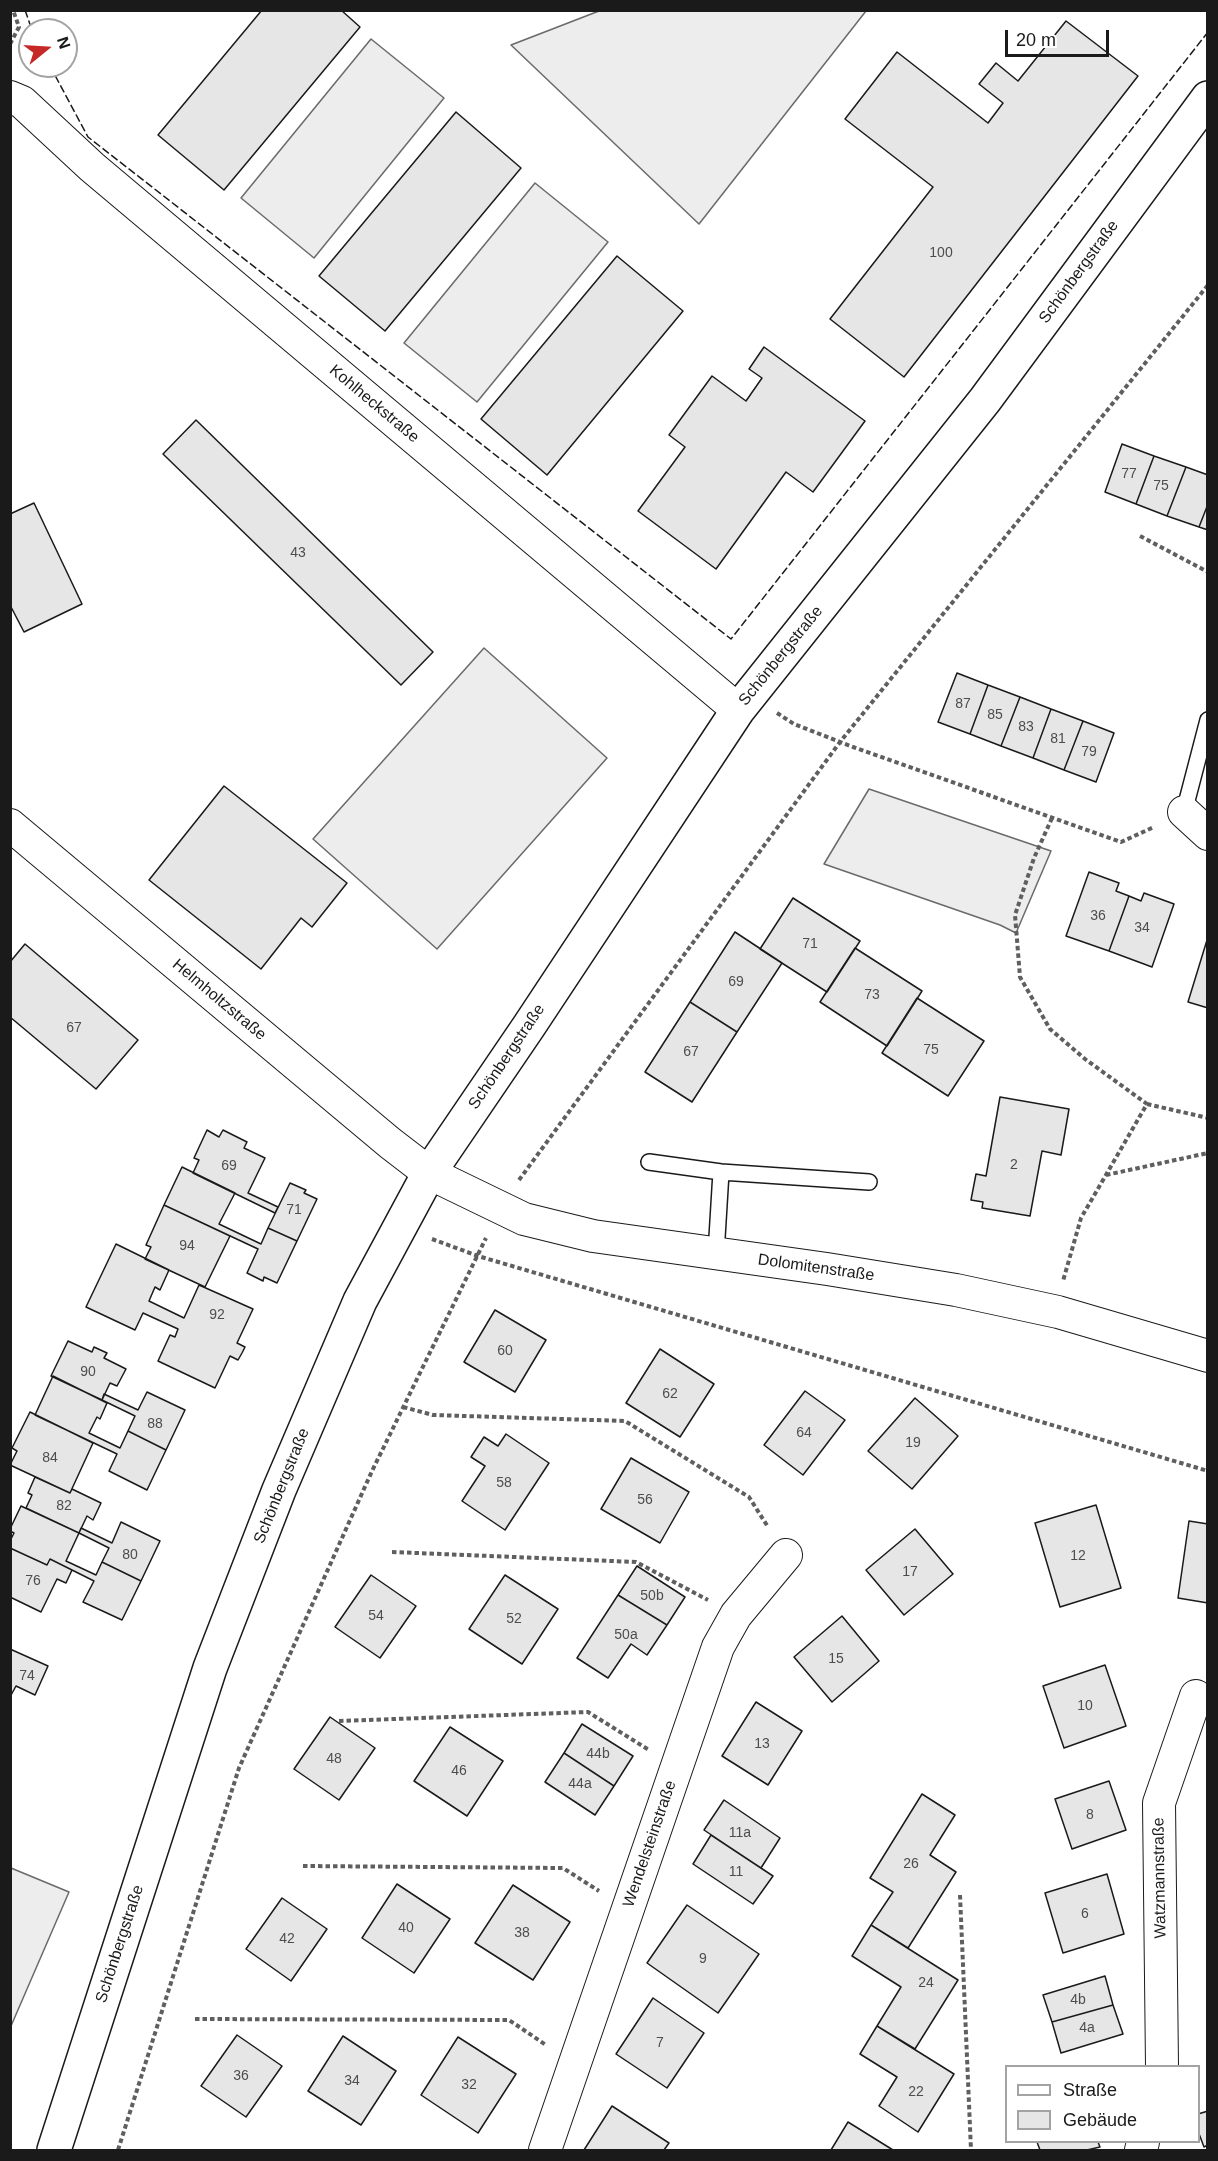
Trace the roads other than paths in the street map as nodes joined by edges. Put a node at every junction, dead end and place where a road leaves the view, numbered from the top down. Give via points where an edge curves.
1 (10, 97) edge
2 (1208, 98) edge
3 (743, 703) junction
4 (1208, 720) edge
5 (1184, 812) joint
6 (10, 825) edge
7 (1208, 834) edge
8 (650, 1162) dead end
9 (721, 1172) junction
10 (429, 1173) junction
11 (868, 1182) dead end
12 (716, 1254) junction
13 (1208, 1356) edge
14 (786, 1555) road end
15 (1196, 1696) dead end
16 (1162, 2065) edge
17 (54, 2151) edge
18 (545, 2151) edge

1 - 3 street, Kohlheckstraße via 22,102 92,167
2 - 3 street, Schönbergstraße via 985,400
3 - 10 street, Schönbergstraße
4 - 5 lane
5 - 7 street
6 - 10 street, Helmholtzstraße
8 - 9 lane
9 - 11 lane
9 - 12 lane
10 - 12 street, Dolomitenstraße via 524,1219 593,1236
10 - 17 street, Schönbergstraße via 360,1301 279,1490 210,1668
12 - 13 street, Dolomitenstraße via 956,1290 1058,1311
14 - 18 street, Wendelsteinstraße via 736,1615 718,1647
15 - 16 street, Watzmannstraße via 1159,1803

